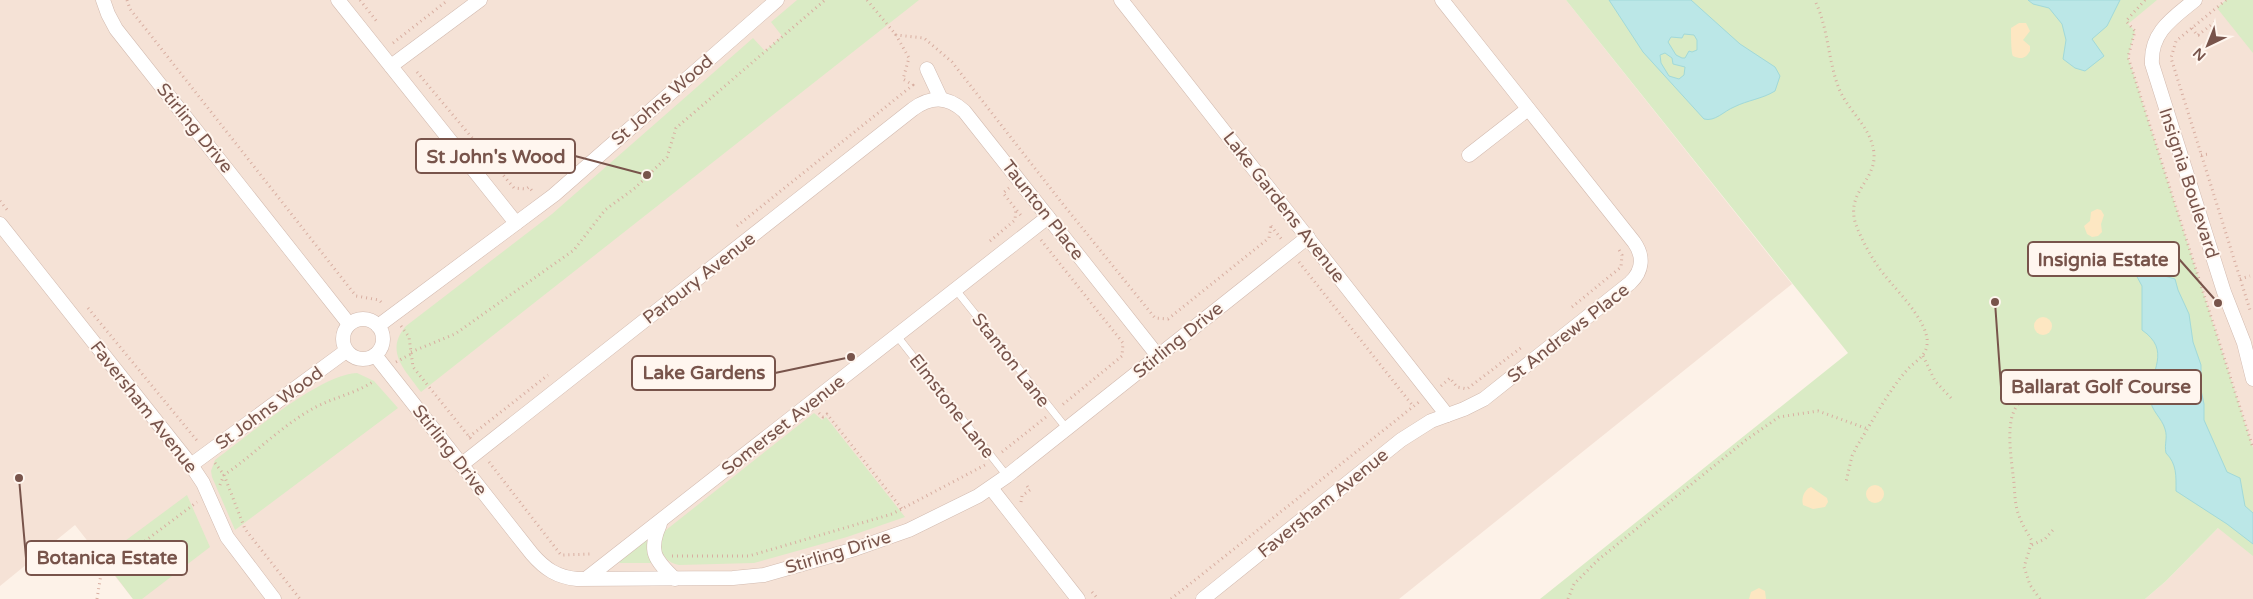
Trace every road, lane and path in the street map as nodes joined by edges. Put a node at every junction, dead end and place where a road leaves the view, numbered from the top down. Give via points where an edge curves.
1 (103, 0) edge
2 (127, 0) edge
3 (338, 0) edge
4 (448, 0) edge
5 (480, 0) edge
6 (776, 0) edge
7 (825, 0) edge
8 (867, 0) edge
9 (1121, 0) edge
10 (1442, 0) edge
11 (2145, 0) edge
12 (2195, 0) edge
13 (2226, 0) edge
14 (1816, 3) dead end
15 (2215, 22) dead end
16 (2192, 28) junction
17 (2198, 35) junction
18 (896, 36) dead end
19 (2203, 36) dead end
20 (393, 43) dead end
21 (404, 57) junction
22 (391, 66) junction
23 (927, 69) dead end
24 (913, 85) dead end
25 (940, 99) junction
26 (1528, 109) junction
27 (2209, 154) dead end
28 (1469, 155) dead end
29 (2201, 155) junction
30 (0, 201) edge
31 (1062, 203) dead end
32 (542, 204) junction
33 (1016, 208) dead end
34 (12, 216) dead end
35 (1048, 217) junction
36 (0, 224) edge
37 (516, 224) junction
38 (1033, 229) junction
39 (730, 232) dead end
40 (1629, 235) junction
41 (1308, 237) junction
42 (1290, 251) junction
43 (2250, 276) dead end
44 (2240, 279) junction
45 (956, 290) junction
46 (87, 307) dead end
47 (1571, 309) dead end
48 (2253, 311) edge
49 (392, 316) junction
50 (349, 324) junction
51 (378, 326) junction
52 (897, 336) junction
53 (2249, 341) edge
54 (1527, 344) dead end
55 (346, 351) junction
56 (411, 353) junction
57 (376, 355) junction
58 (1122, 356) dead end
59 (1158, 356) junction
60 (1923, 356) junction
61 (395, 363) dead end
62 (553, 371) dead end
63 (2253, 379) edge
64 (374, 381) dead end
65 (1432, 392) junction
66 (1952, 399) dead end
67 (2048, 399) dead end
68 (811, 403) junction
69 (1413, 406) junction
70 (1447, 415) junction
71 (1067, 429) junction
72 (1868, 429) junction
73 (468, 437) junction
74 (2253, 448) edge
75 (480, 451) junction
76 (207, 454) junction
77 (993, 459) junction
78 (191, 465) junction
79 (461, 465) junction
80 (224, 475) junction
81 (1007, 476) junction
82 (1846, 482) dead end
83 (991, 488) junction
84 (208, 494) junction
85 (902, 509) junction
86 (660, 522) junction
87 (2053, 530) dead end
88 (2031, 546) junction
89 (590, 555) dead end
90 (655, 555) junction
91 (587, 578) junction
92 (675, 579) junction
93 (97, 599) edge
94 (274, 599) edge
95 (300, 599) edge
96 (1078, 599) edge
97 (1171, 599) edge
98 (1203, 599) edge
99 (1568, 599) edge
100 (2040, 599) edge

1 - 50 street, Stirling Drive via 123,38
2 - 49 path via 130,9 356,296 379,300
3 - 22 street
4 - 20 path
5 - 21 street
6 - 32 street, St Johns Wood
7 - 56 path via 676,128 667,157 606,210 574,250 455,334
8 - 18 path
9 - 41 street, Lake Gardens Avenue
10 - 26 street, St Andrews Place
11 - 74 path via 2126,21 2134,31 2128,57
12 - 53 street, Insignia Boulevard via 2158,35 2152,64 2224,292
13 - 16 path
14 - 60 path via 1840,90 1868,133 1873,149 1871,170 1854,203 1855,219 1877,266 1925,331 1927,345
15 - 17 path
16 - 17 path
16 - 29 path via 2176,40 2170,58
17 - 19 path
21 - 22 street
21 - 32 path via 514,188 528,187
22 - 37 street
23 - 25 street
24 - 39 path
25 - 35 street, Taunton Place via 953,102 964,111
25 - 75 street, Parbury Avenue via 927,101 913,109
26 - 28 street
26 - 40 street, St Andrews Place
27 - 29 path
29 - 44 path
30 - 34 path
31 - 42 path via 1155,318 1168,319 1269,238 1271,225
32 - 37 street, St Johns Wood
33 - 38 path
35 - 38 street, Somerset Avenue
35 - 59 street, Taunton Place
36 - 78 street, Faversham Avenue
37 - 49 street, St Johns Wood
38 - 45 street, Somerset Avenue
38 - 58 path via 1123,343
40 - 47 path via 1616,246 1622,255 1622,267
40 - 70 street, St Andrews Place via 1641,259 1639,271 1632,282 1490,394
41 - 42 street, Stirling Drive
41 - 65 street, Lake Gardens Avenue
42 - 59 street, Stirling Drive
42 - 69 path
43 - 44 path
44 - 48 path
45 - 52 street, Somerset Avenue
45 - 71 lane, Stanton Lane
46 - 76 path
49 - 51 street, St Johns Wood
49 - 56 path via 408,335
50 - 51 street via 354,320 367,319
50 - 55 street via 342,340
51 - 57 street via 382,332 382,344
52 - 68 street, Somerset Avenue
52 - 77 lane, Elmstone Lane
53 - 63 street, Insignia Boulevard
54 - 65 path via 1467,389 1457,387 1450,378
55 - 57 street via 363,360
55 - 76 street, St Johns Wood
56 - 61 path
56 - 73 path via 413,367
57 - 79 street, Stirling Drive
59 - 71 street, Stirling Drive
60 - 66 path via 1935,380
60 - 72 path via 1902,376
62 - 73 path
64 - 80 path via 356,392 316,407 283,428
65 - 69 path
65 - 70 street, Lake Gardens Avenue
67 - 88 path via 2038,396 2021,401 2014,413 2008,441 2017,511 2032,541
68 - 85 path via 823,417 827,414
68 - 86 street, Somerset Avenue
69 - 97 path
70 - 98 street, Faversham Avenue via 1401,440
71 - 81 street, Stirling Drive
72 - 82 path via 1852,456
72 - 99 path via 1818,411 1779,417 1598,560 1574,584
73 - 75 path
75 - 79 street, Parbury Avenue
75 - 89 path via 561,555
76 - 78 street, St Johns Wood
76 - 80 path
77 - 81 lane, Elmstone Lane
77 - 85 path via 982,468
78 - 84 street, Faversham Avenue
79 - 91 street, Stirling Drive via 546,569 563,576
80 - 84 path via 219,487
80 - 95 path via 244,529
81 - 83 street, Stirling Drive
83 - 92 street, Stirling Drive via 909,530 855,549 756,576
83 - 96 street
84 - 93 path via 101,574
84 - 94 street, Faversham Avenue via 227,538
85 - 90 path via 749,556
86 - 90 street via 653,541
86 - 91 street, Somerset Avenue
87 - 88 path via 2045,539
88 - 100 path via 2024,567 2030,585
90 - 92 street
91 - 92 street, Stirling Drive

